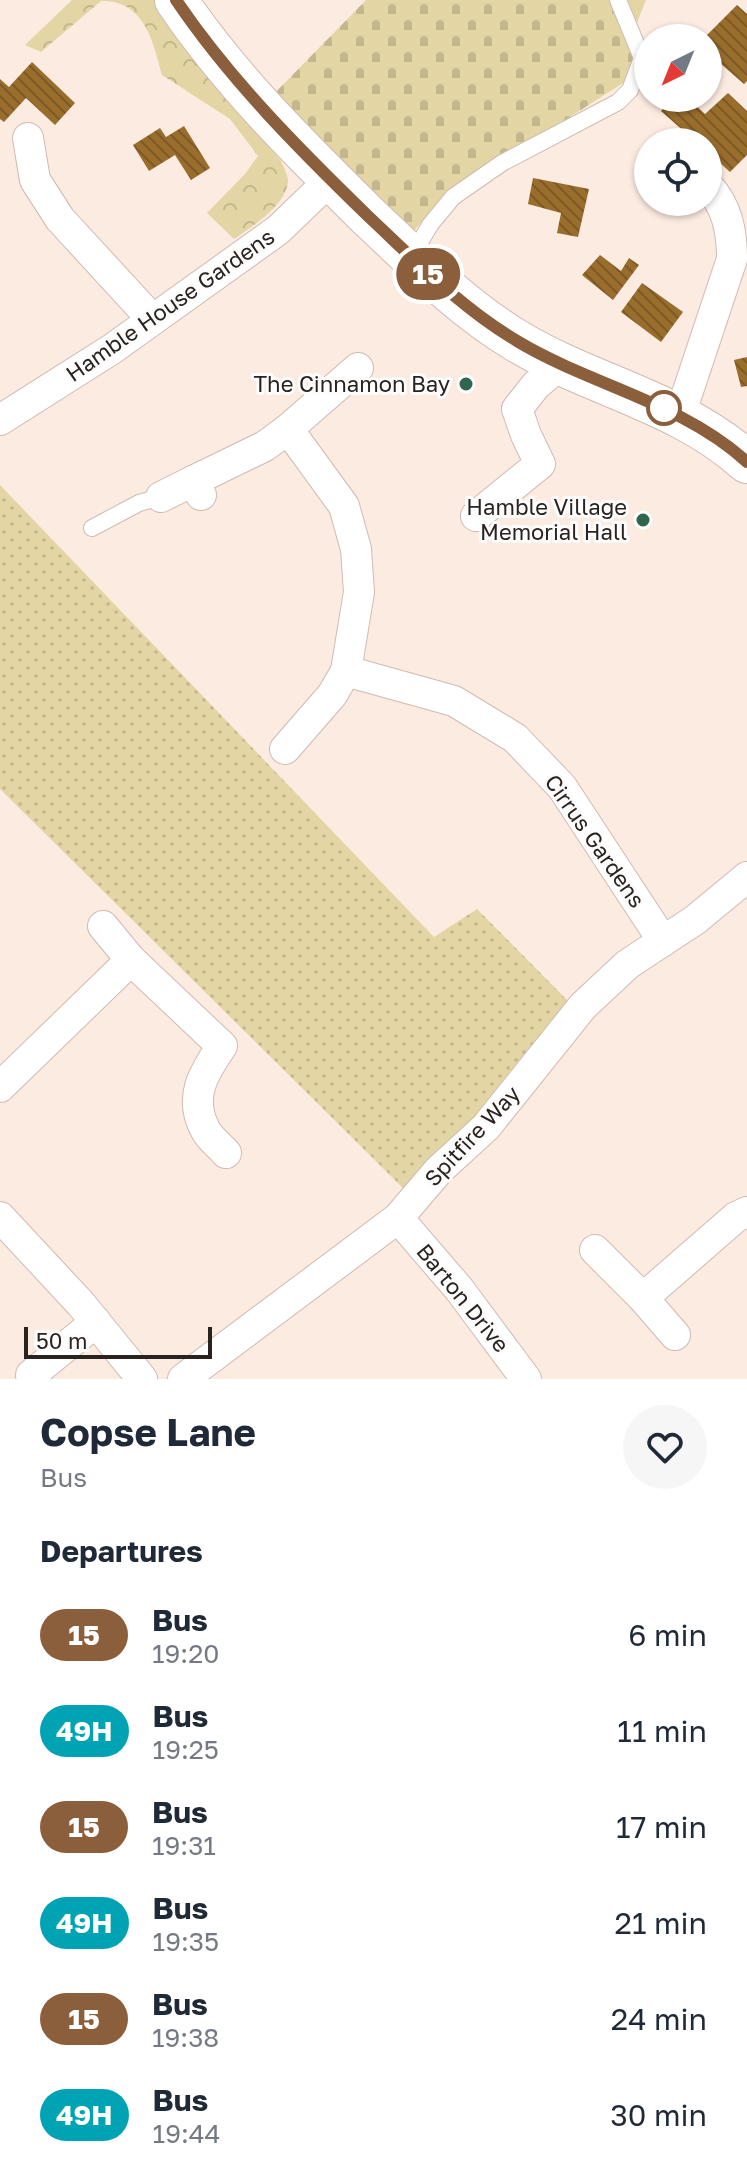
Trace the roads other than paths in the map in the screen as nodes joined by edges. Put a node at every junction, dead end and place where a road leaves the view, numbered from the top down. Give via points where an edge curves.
1 (176, 0) edge
2 (618, 0) edge
3 (28, 138) dead end
4 (331, 179) junction
5 (722, 202) edge
6 (411, 257) junction
7 (152, 319) junction
8 (562, 363) junction
9 (358, 368) dead end
10 (680, 415) junction
11 (1, 418) edge
12 (288, 429) junction
13 (747, 462) edge
14 (161, 497) joint
15 (476, 516) dead end
16 (92, 528) dead end
17 (346, 671) junction
18 (285, 749) dead end
19 (747, 877) edge
20 (103, 926) dead end
21 (663, 941) junction
22 (131, 960) junction
23 (0, 1087) edge
24 (226, 1153) dead end
25 (747, 1212) edge
26 (0, 1217) edge
27 (398, 1218) junction
28 (595, 1250) dead end
29 (643, 1298) junction
30 (96, 1322) junction
31 (675, 1335) dead end
32 (31, 1375) dead end
33 (142, 1379) edge
34 (183, 1379) edge
35 (526, 1379) edge

1 - 4 main road via 278,126
2 - 6 lane via 642,58 630,90 618,102 502,163 453,197
3 - 7 street via 35,180 60,219
4 - 6 main road
4 - 7 street, Hamble House Gardens via 278,230
5 - 10 street via 732,234 732,259
6 - 8 main road via 474,314
7 - 11 street, Hamble House Gardens
8 - 10 main road
8 - 15 street via 517,409 540,464
9 - 12 street
10 - 13 main road
12 - 14 street via 197,488
12 - 17 street via 344,506 356,549 359,592
14 - 16 lane
17 - 18 street
17 - 21 street, Cirrus Gardens via 454,701 515,738 562,787
19 - 21 street, Spitfire Way
20 - 22 street
21 - 27 street, Spitfire Way via 628,964 583,1006 486,1127
22 - 23 street
22 - 24 street via 222,1046 204,1073 197,1098 205,1129
25 - 29 street
26 - 30 street
27 - 34 street, Spitfire Way
27 - 35 street, Barton Drive
28 - 29 street
29 - 31 street
30 - 32 street
30 - 33 street

